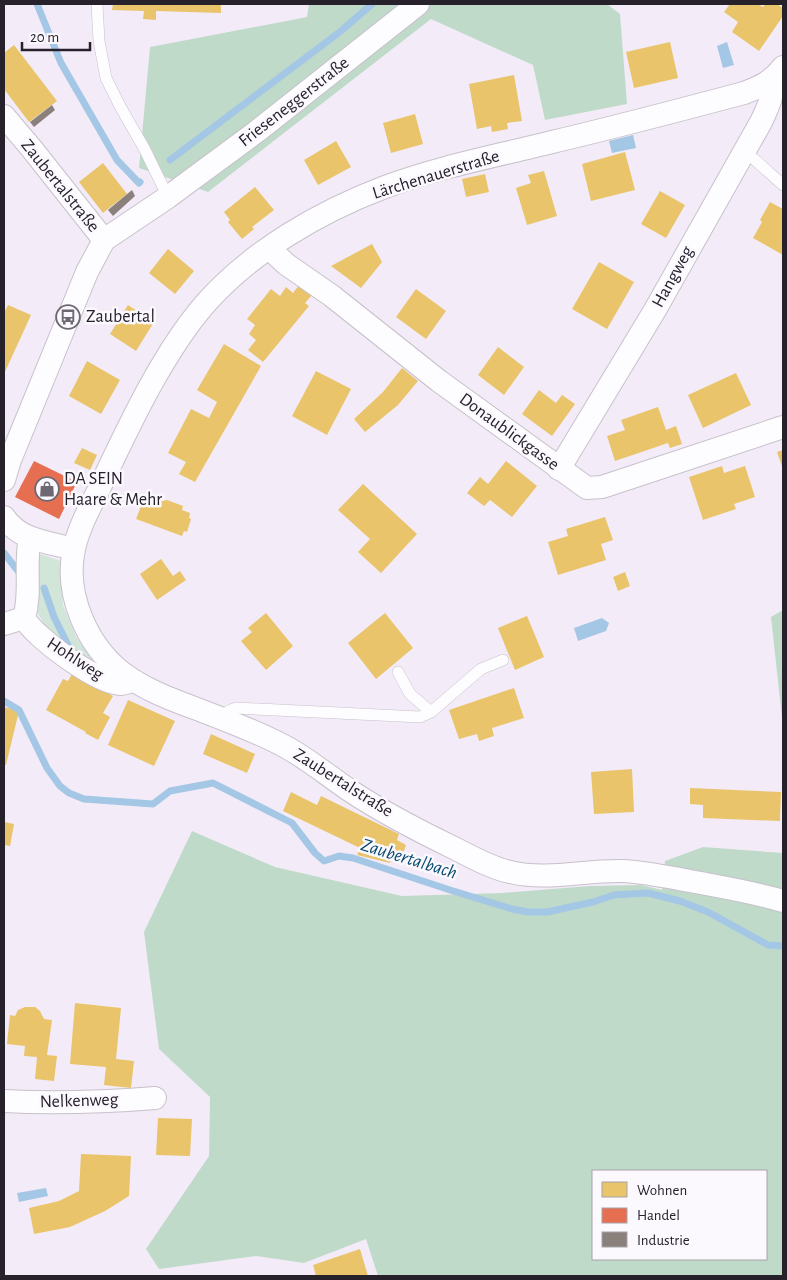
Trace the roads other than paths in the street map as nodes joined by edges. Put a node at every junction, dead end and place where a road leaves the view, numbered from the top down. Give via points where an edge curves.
1 (97, 4) edge
2 (418, 4) edge
3 (778, 73) edge
4 (4, 116) edge
5 (745, 151) junction
6 (783, 185) edge
7 (168, 197) junction
8 (104, 240) junction
9 (269, 248) junction
10 (783, 427) edge
11 (560, 469) junction
12 (4, 480) edge
13 (4, 517) edge
14 (30, 538) junction
15 (74, 549) junction
16 (9, 622) edge
17 (503, 660) dead end
18 (398, 672) dead end
19 (133, 680) junction
20 (431, 712) junction
21 (223, 719) junction
22 (783, 901) edge
23 (155, 1098) dead end
24 (4, 1101) edge

1 - 7 lane via 106,78
2 - 7 street, Frieseneggerstraße
3 - 5 street, Hangweg via 770,103
3 - 9 street, Lärchenauerstraße via 762,86 735,95 414,178 352,201
4 - 8 street, Zaubertalstraße
5 - 6 lane
5 - 11 street, Hangweg
7 - 8 street, Frieseneggerstraße
8 - 12 street, Zaubertalstraße via 86,272
9 - 11 street, Donaublickgasse
9 - 15 street, Lärchenauerstraße via 221,288 183,333 119,447
10 - 11 street, Donaublickgasse via 596,489 580,485
13 - 14 street via 14,530
14 - 15 street
14 - 16 street, Hohlweg via 28,597
15 - 19 street, Zaubertalstraße via 73,585 83,621 102,653
16 - 19 street, Hohlweg via 32,628 82,667 116,683
17 - 20 lane via 481,669
18 - 20 lane via 410,694
19 - 21 street, Zaubertalstraße via 161,695
20 - 21 lane via 413,718 236,708 225,714
21 - 22 street, Zaubertalstraße via 288,748 377,807 504,871 527,875 636,872
23 - 24 street, Nelkenweg via 42,1104

